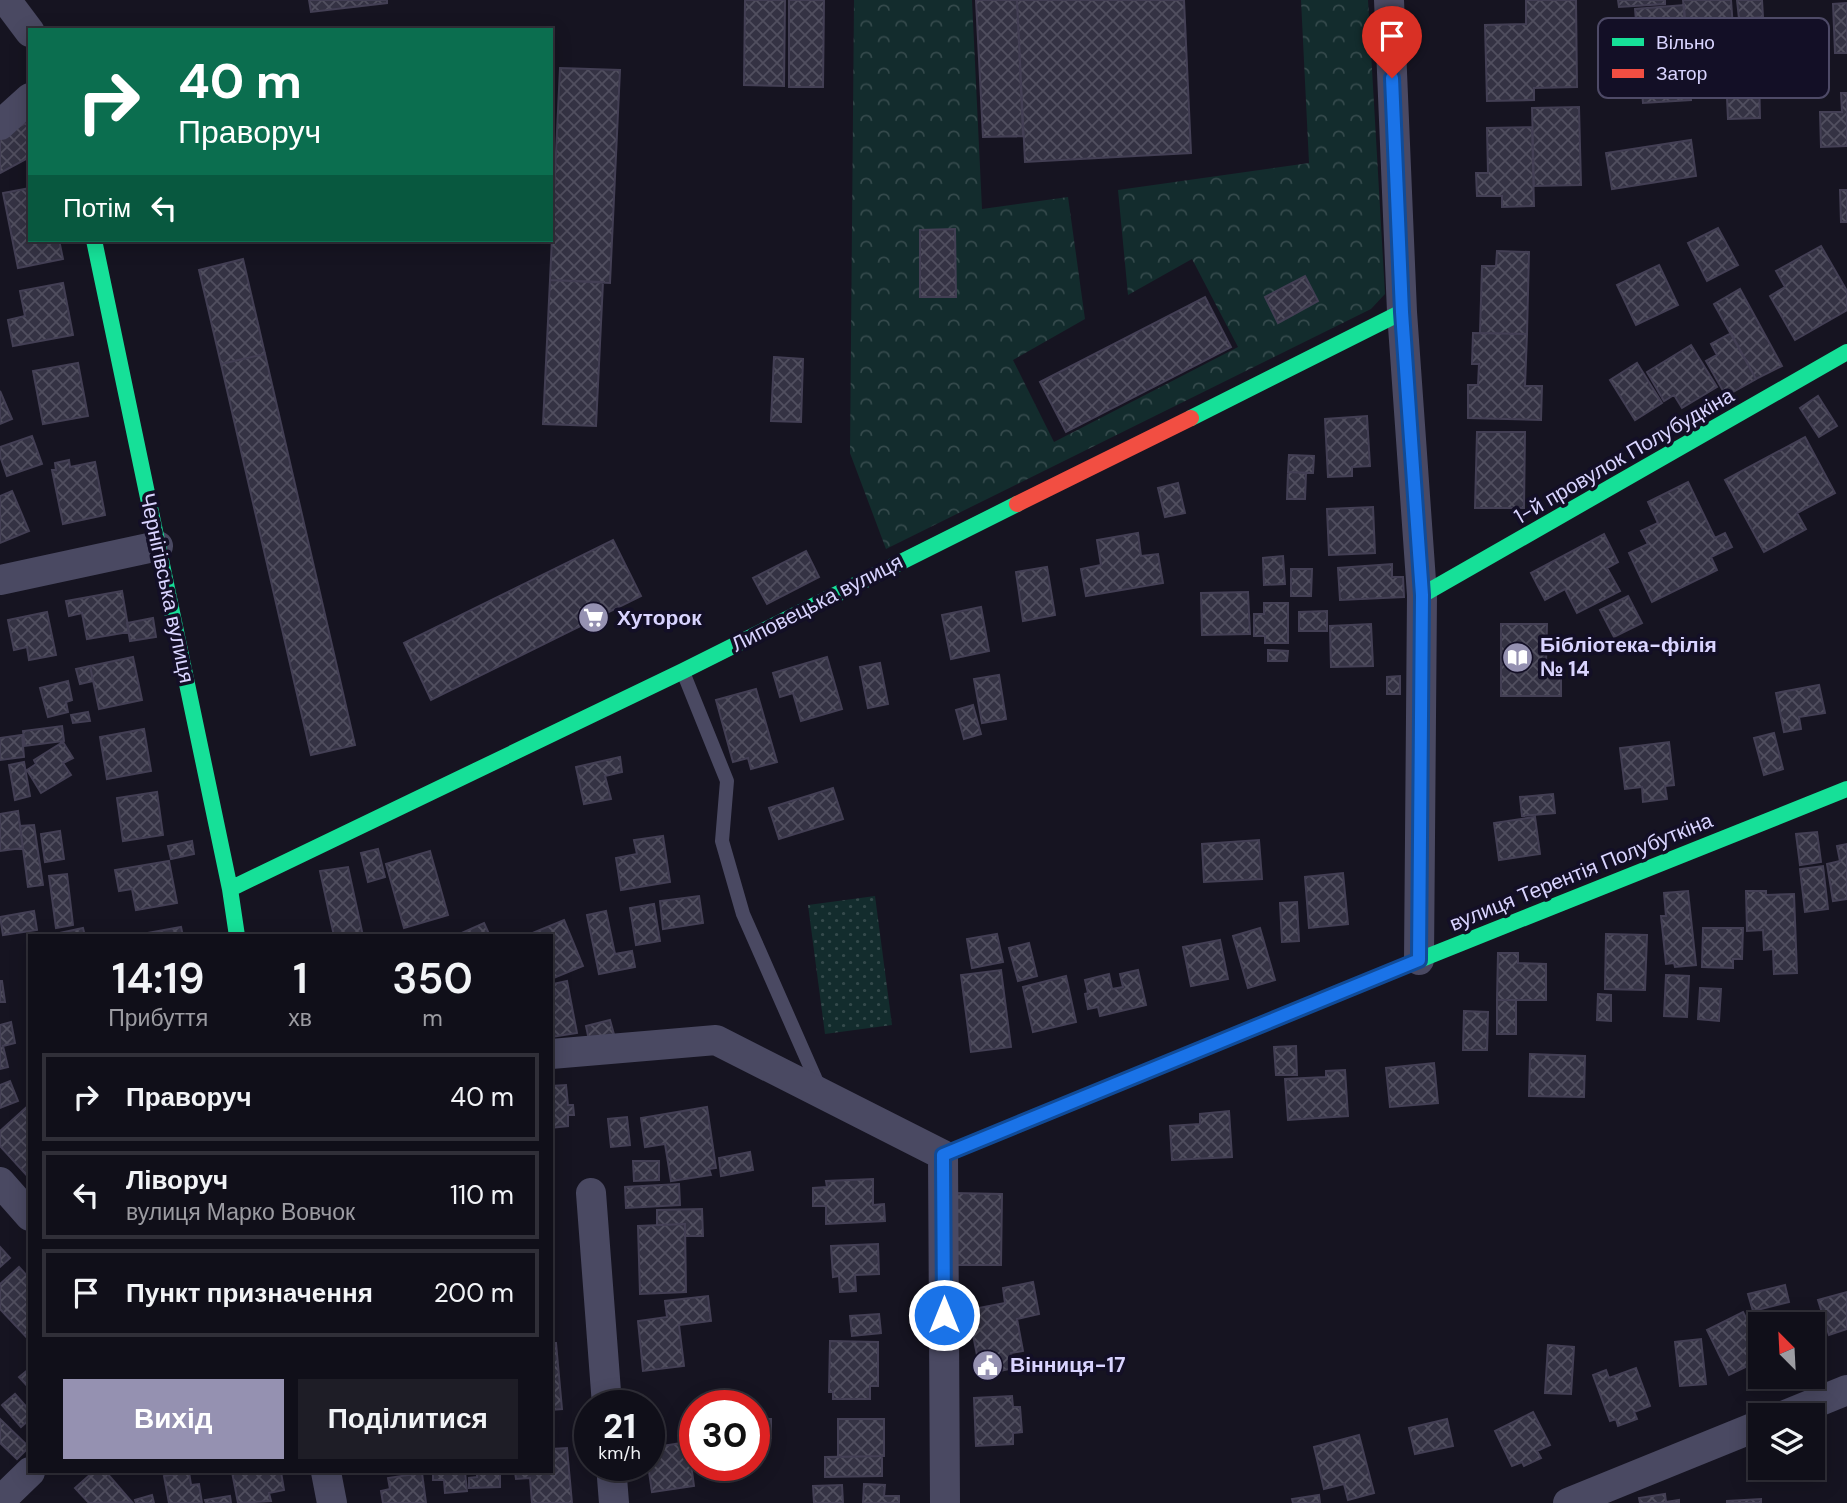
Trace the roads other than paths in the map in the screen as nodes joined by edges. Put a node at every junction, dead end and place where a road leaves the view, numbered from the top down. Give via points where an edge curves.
1 (6, 0) edge
2 (1389, 0) edge
3 (28, 29) edge
4 (28, 100) edge
5 (0, 125) edge
6 (94, 242) edge
7 (1402, 312) junction
8 (1847, 352) edge
9 (158, 546) junction
10 (0, 580) edge
11 (1422, 595) junction
12 (683, 671) junction
13 (1847, 789) edge
14 (230, 889) junction
15 (237, 934) edge
16 (1419, 960) junction
17 (553, 1054) edge
18 (822, 1094) junction
19 (943, 1155) junction
20 (0, 1182) edge
21 (591, 1193) dead end
22 (28, 1214) edge
23 (606, 1390) edge
24 (1847, 1390) edge
25 (1815, 1403) edge
26 (1748, 1430) edge
27 (29, 1473) edge
28 (326, 1473) edge
29 (612, 1481) edge
30 (0, 1501) edge
31 (332, 1503) edge
32 (614, 1503) edge
33 (945, 1503) edge
34 (1567, 1503) edge

1 - 3 street
2 - 7 street
4 - 5 street
6 - 9 street, Чернігівська вулиця
7 - 11 street
7 - 12 street, Липовецька вулиця
8 - 11 street, 1-й провулок Полубудкіна
9 - 10 street
9 - 14 street, Чернігівська вулиця
11 - 16 street
12 - 14 street, Липовецька вулиця
12 - 18 lane via 727,781 722,841 743,914
13 - 16 street, вулиця Терентія Полубуткіна
14 - 15 street, Чернігівська вулиця
16 - 19 street, вулиця Терентія Полубуткіна
17 - 18 street via 716,1040
18 - 19 street
19 - 33 street
20 - 22 street
21 - 23 street
24 - 25 street
26 - 34 street
27 - 30 street
28 - 31 street
29 - 32 street

